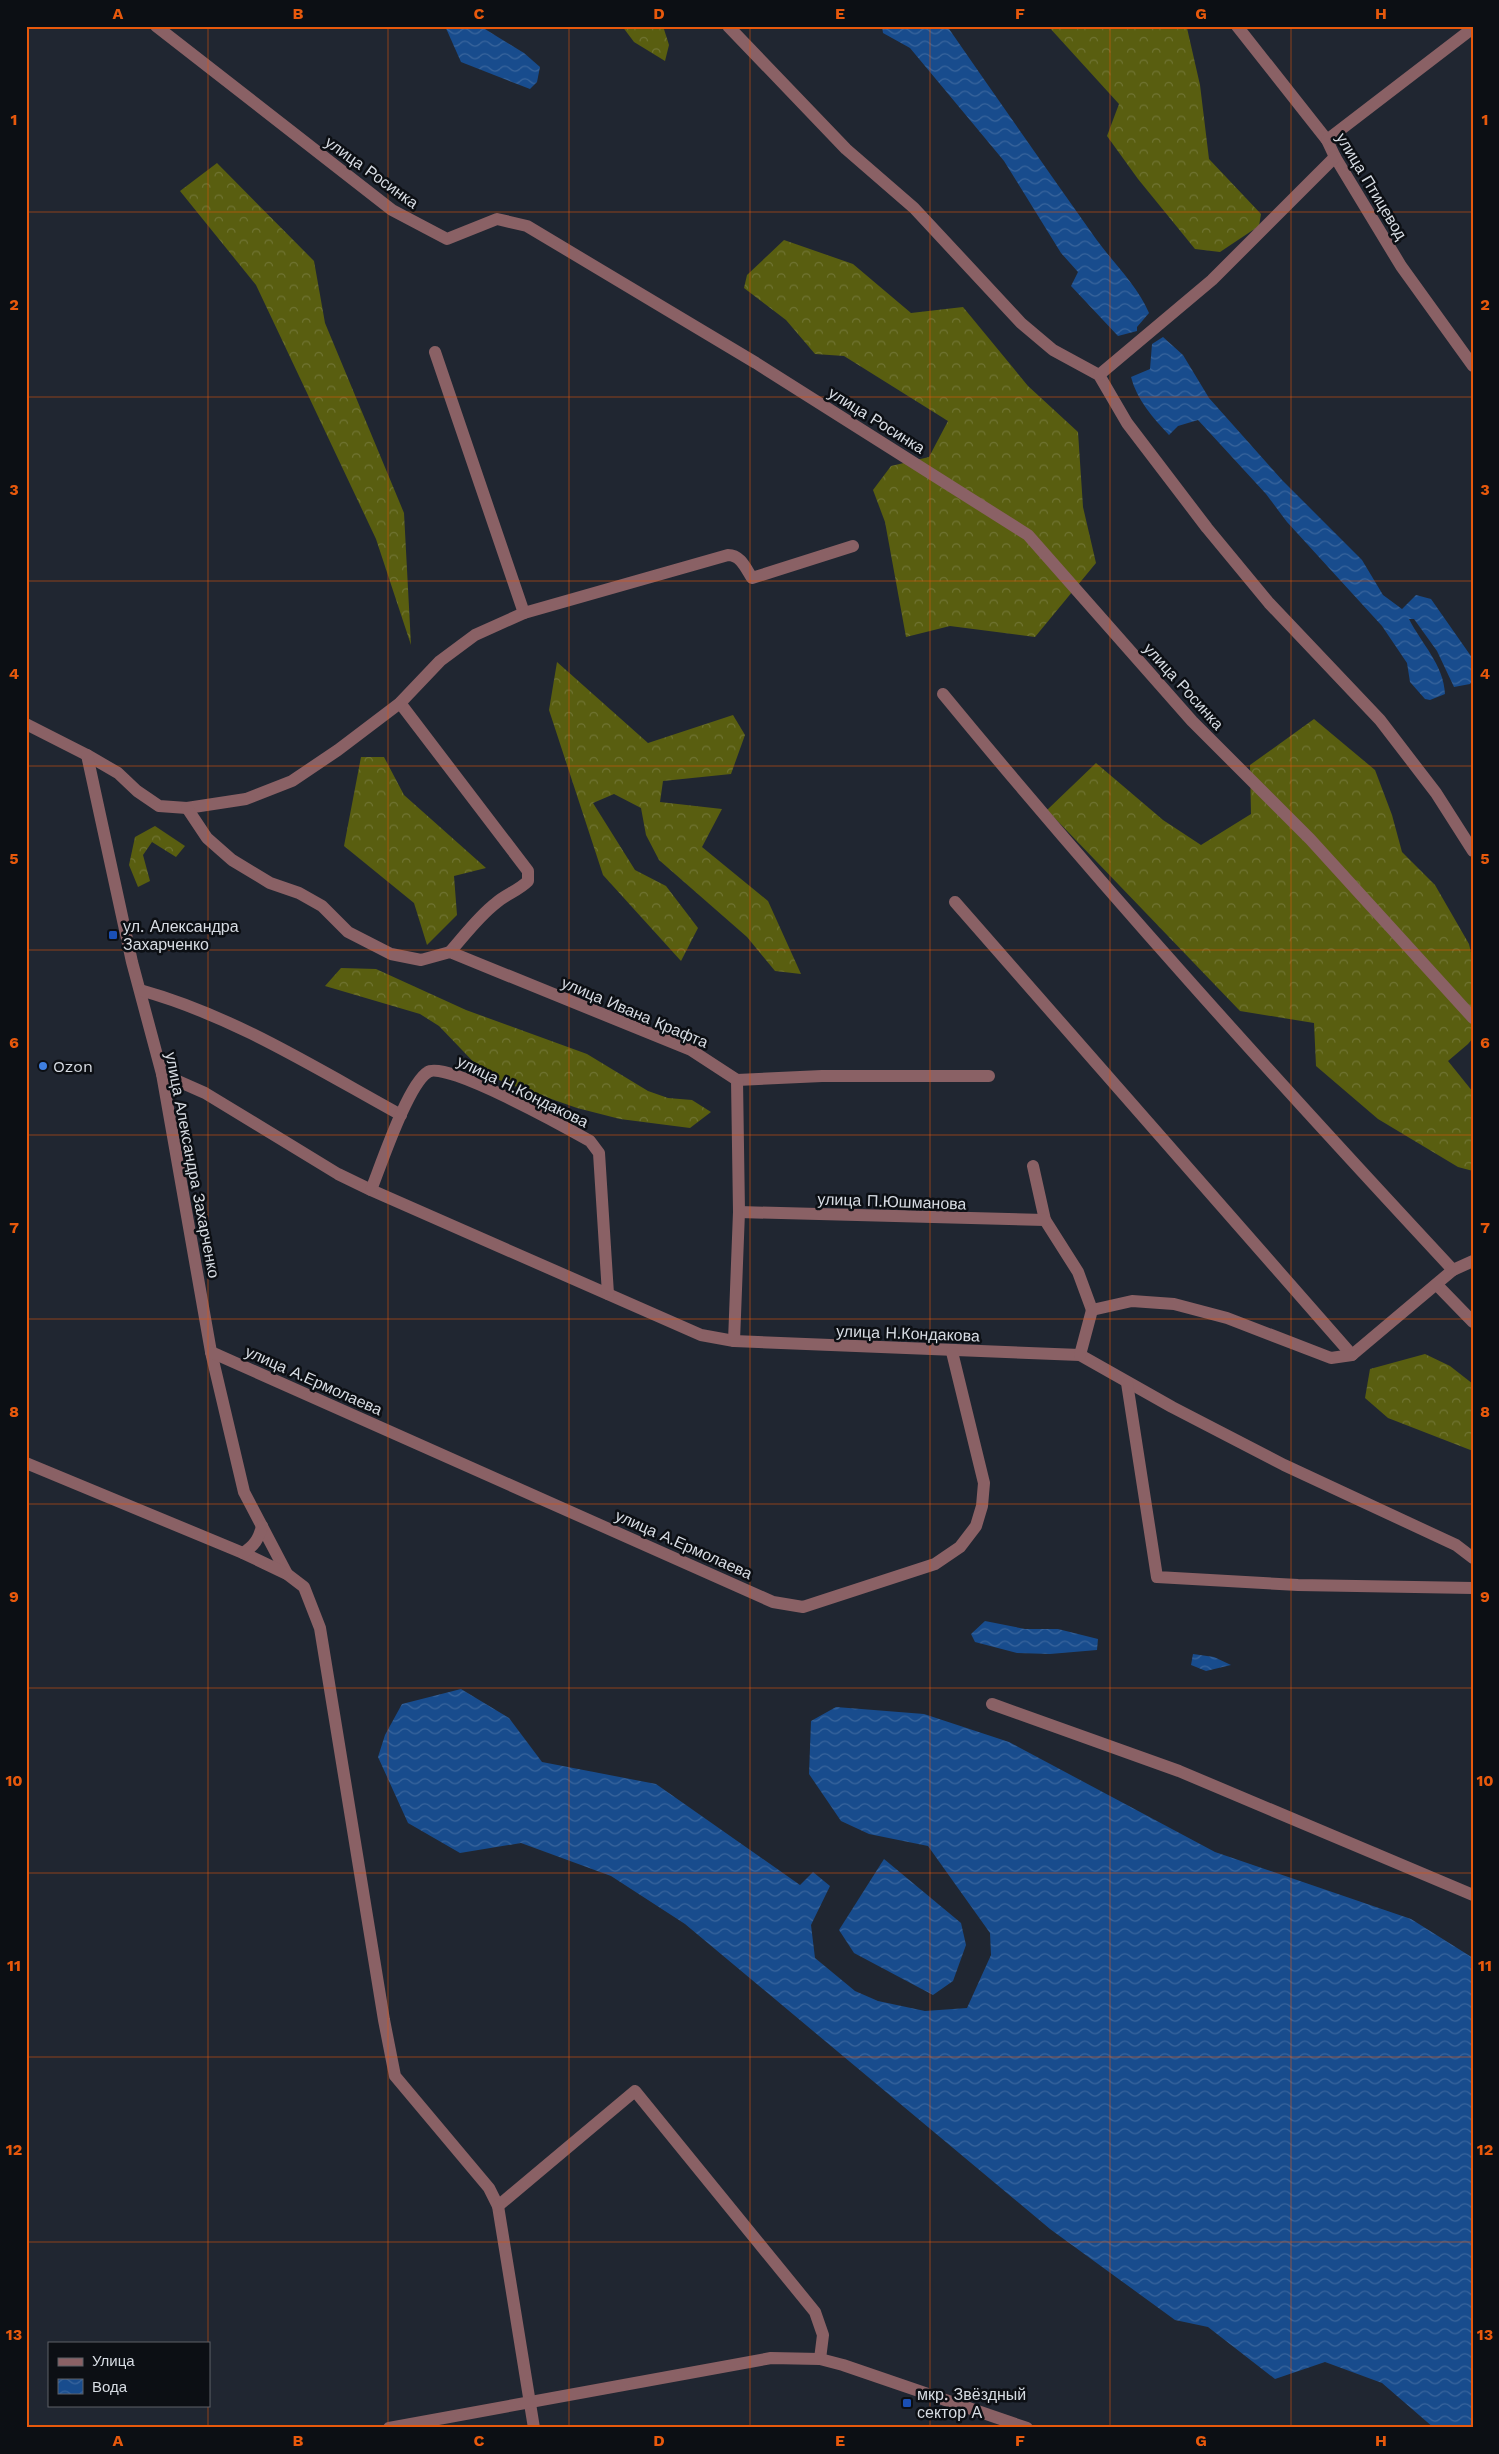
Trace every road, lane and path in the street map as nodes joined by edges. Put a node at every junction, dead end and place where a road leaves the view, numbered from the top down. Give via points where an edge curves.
1 (156, 26) edge
2 (728, 26) edge
3 (1238, 27) edge
4 (1473, 28) edge
5 (1327, 140) junction
6 (1335, 157) junction
7 (435, 352) dead end
8 (1473, 366) edge
9 (1099, 375) junction
10 (853, 546) dead end
11 (524, 613) junction
12 (943, 694) dead end
13 (400, 702) junction
14 (26, 724) edge
15 (87, 755) junction
16 (187, 808) junction
17 (1473, 851) edge
18 (955, 902) dead end
19 (450, 952) junction
20 (140, 990) junction
21 (1473, 1018) edge
22 (162, 1074) junction
23 (989, 1076) dead end
24 (737, 1080) junction
25 (401, 1115) junction
26 (1033, 1166) dead end
27 (370, 1190) junction
28 (739, 1212) junction
29 (1044, 1220) junction
30 (1473, 1261) edge
31 (1453, 1270) junction
32 (1437, 1285) junction
33 (608, 1294) junction
34 (1092, 1310) junction
35 (1473, 1322) edge
36 (734, 1341) junction
37 (211, 1352) junction
38 (952, 1352) junction
39 (1080, 1355) junction
40 (1352, 1355) junction
41 (1127, 1383) junction
42 (26, 1462) edge
43 (262, 1526) junction
44 (243, 1553) junction
45 (1473, 1558) edge
46 (287, 1574) junction
47 (1473, 1588) edge
48 (992, 1704) dead end
49 (1473, 1895) edge
50 (498, 2206) junction
51 (820, 2359) junction
52 (529, 2402) junction
53 (389, 2428) edge
54 (534, 2428) edge
55 (1027, 2428) edge

1 - 21 street, улица Росинка via 392,210 447,239 498,219 527,226 756,363 1028,535 1192,721 1310,838
2 - 9 street via 846,149 914,208 1022,323 1053,350
3 - 5 street, улица Птицевод
4 - 5 street
5 - 6 street, улица Птицевод
6 - 8 street, улица Птицевод via 1401,266
6 - 9 street via 1212,280
7 - 11 street
9 - 17 street via 1127,423 1207,528 1269,603 1380,720 1436,793
10 - 11 street via 752,578 741,561 734,555 728,555
11 - 13 street via 475,635 440,662
12 - 31 street via 1205,1000
13 - 16 street via 292,780 246,799
13 - 19 street via 528,871 528,881 480,917
14 - 15 street
15 - 16 street via 118,773 159,806
15 - 20 street, улица Александра Захарченко
16 - 19 street via 207,838 232,860 270,883 299,893 322,906 348,932 391,954 421,960
18 - 40 street
19 - 24 street, улица Ивана Крафта via 691,1050
20 - 22 street, улица Александра Захарченко
20 - 25 street via 179,1001 246,1030
22 - 27 street, улица Н.Кондакова via 205,1093
22 - 37 street, улица Александра Захарченко
23 - 24 street via 822,1076
24 - 28 street
25 - 27 street, улица Н.Кондакова
25 - 33 street, улица Н.Кондакова via 420,1078 430,1070 440,1069 499,1093 590,1141 600,1153
26 - 29 street
27 - 33 street, улица Н.Кондакова
28 - 29 street, улица П.Юшманова
28 - 36 street
29 - 34 street via 1078,1272
30 - 31 street
31 - 32 street
32 - 35 street
32 - 40 street
33 - 36 street, улица Н.Кондакова via 701,1335
34 - 39 street
34 - 40 street via 1132,1302 1174,1304 1227,1318 1331,1358
36 - 38 street, улица Н.Кондакова
37 - 38 street, улица А.Ермолаева via 773,1602 803,1607 935,1564 960,1547 976,1526 984,1483
37 - 43 street, улица Александра Захарченко via 244,1492
38 - 39 street, улица Н.Кондакова
39 - 41 street
41 - 45 street via 1284,1465 1456,1545
41 - 47 street via 1157,1578 1298,1585
42 - 44 street
43 - 44 street via 253,1547
43 - 46 street, улица Александра Захарченко
44 - 46 street
46 - 50 street via 304,1587 320,1628 395,2076 489,2188
48 - 49 street via 1179,1771
50 - 51 street via 635,2091 815,2312 823,2335
50 - 52 street
51 - 52 street via 771,2358
51 - 55 street
52 - 53 street
52 - 54 street

